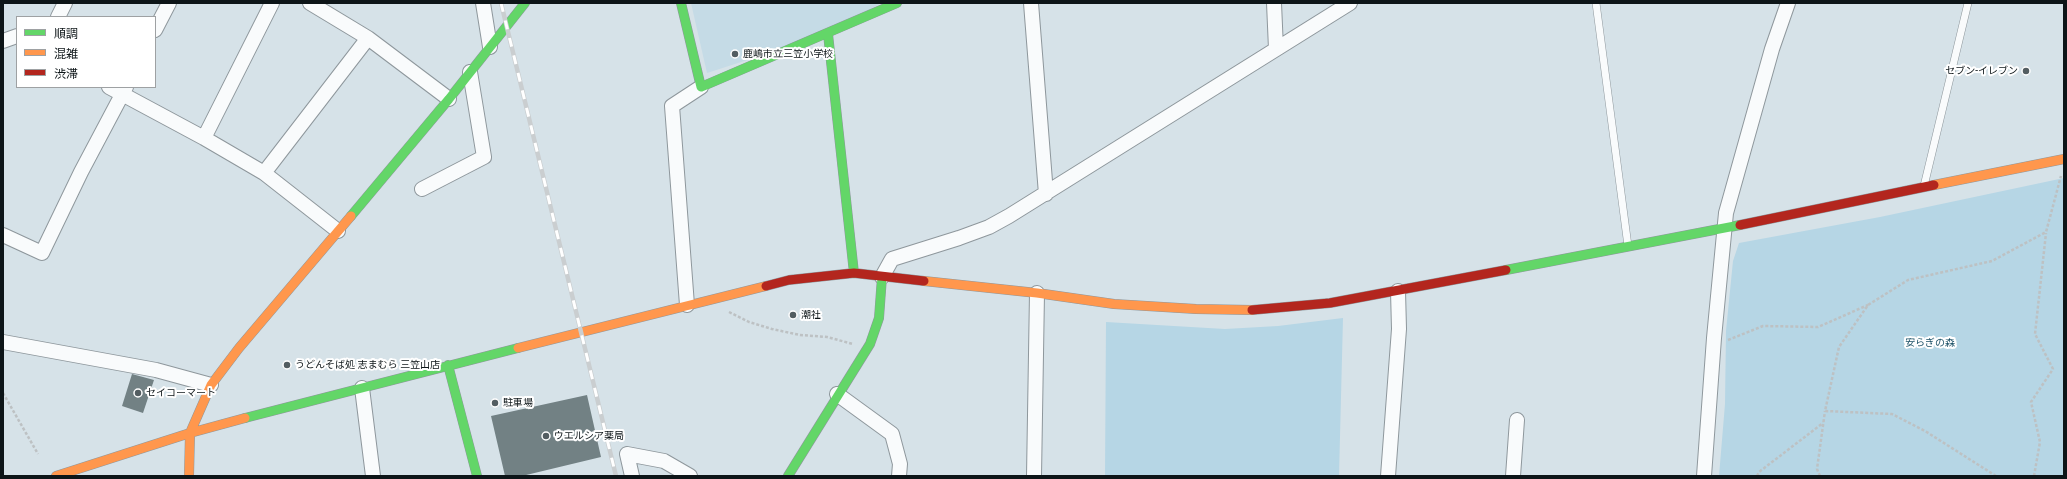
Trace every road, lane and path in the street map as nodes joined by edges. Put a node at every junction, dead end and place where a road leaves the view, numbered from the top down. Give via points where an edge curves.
1 (65, 3) edge
2 (169, 3) edge
3 (272, 3) edge
4 (483, 3) edge
5 (525, 3) edge
6 (681, 3) edge
7 (897, 3) edge
8 (1031, 3) edge
9 (1274, 3) edge
10 (1350, 3) edge
11 (1596, 3) edge
12 (1788, 3) edge
13 (1968, 3) edge
14 (315, 4) edge
15 (58, 16) edge
16 (156, 28) edge
17 (828, 34) junction
18 (16, 36) edge
19 (368, 38) junction
20 (3, 41) edge
21 (490, 47) junction
22 (1276, 49) junction
23 (470, 72) junction
24 (701, 87) junction
25 (113, 88) edge
26 (124, 91) edge
27 (448, 99) junction
28 (204, 138) junction
29 (2064, 159) edge
30 (2063, 172) dead end
31 (264, 173) junction
32 (1924, 188) junction
33 (422, 189) dead end
34 (1046, 194) junction
35 (1725, 228) junction
36 (338, 231) junction
37 (2046, 232) junction
38 (3, 235) edge
39 (1628, 246) junction
40 (854, 273) junction
41 (882, 276) junction
42 (1398, 291) junction
43 (1036, 293) junction
44 (687, 305) junction
45 (1868, 305) junction
46 (728, 312) dead end
47 (1714, 338) junction
48 (3, 342) edge
49 (867, 347) junction
50 (448, 365) junction
51 (212, 385) junction
52 (362, 388) junction
53 (3, 393) edge
54 (837, 394) junction
55 (1825, 411) junction
56 (1517, 420) dead end
57 (1824, 423) junction
58 (190, 433) junction
59 (38, 454) dead end
60 (56, 476) edge
61 (189, 476) edge
62 (373, 476) edge
63 (477, 476) edge
64 (632, 476) edge
65 (690, 476) edge
66 (788, 476) edge
67 (899, 476) edge
68 (1034, 476) edge
69 (1388, 476) edge
70 (1513, 476) edge
71 (1704, 476) edge
72 (1757, 476) edge
73 (1820, 476) edge
74 (1996, 476) edge
75 (2034, 476) edge

1 - 15 street
2 - 16 street
3 - 28 street
4 - 21 street
5 - 21 street
6 - 24 street
7 - 17 street
8 - 34 street
9 - 22 street
10 - 22 street
11 - 39 lane
12 - 35 street via 1726,213
13 - 32 lane
14 - 19 street
17 - 24 street
17 - 40 street
18 - 20 street
19 - 27 street
19 - 31 street
21 - 23 street
22 - 34 street
23 - 27 street
23 - 33 street via 484,157
24 - 44 street via 672,106
25 - 26 street
26 - 28 street
26 - 38 street via 42,253
27 - 36 street
28 - 31 street
29 - 32 street
30 - 37 path
31 - 36 street
32 - 35 street
34 - 41 street via 990,227 892,259
35 - 39 street
35 - 47 street
36 - 51 street via 239,348
37 - 45 path via 1992,261 1908,280
37 - 75 path via 2035,334 2053,369 2031,402 2040,442
39 - 42 street
40 - 41 street
40 - 44 street via 789,280
41 - 43 street
41 - 49 street via 879,318
42 - 43 street via 1330,303 1266,310 1114,304
42 - 69 street via 1399,329
43 - 68 street
44 - 50 street
45 - 47 path via 1818,327 1763,326 1726,341
45 - 55 path via 1839,347
46 - 49 path via 772,329 826,337
47 - 71 street
48 - 51 street via 156,370
49 - 54 street
50 - 52 street
50 - 63 street
51 - 58 street
52 - 58 street
52 - 62 street
53 - 59 path
54 - 66 street
54 - 67 street via 892,434 900,464
55 - 57 path
55 - 74 path via 1892,414 1925,431
56 - 70 street
57 - 72 path
57 - 73 path via 1817,469
58 - 60 street
58 - 61 street
64 - 65 street via 627,454 664,461

